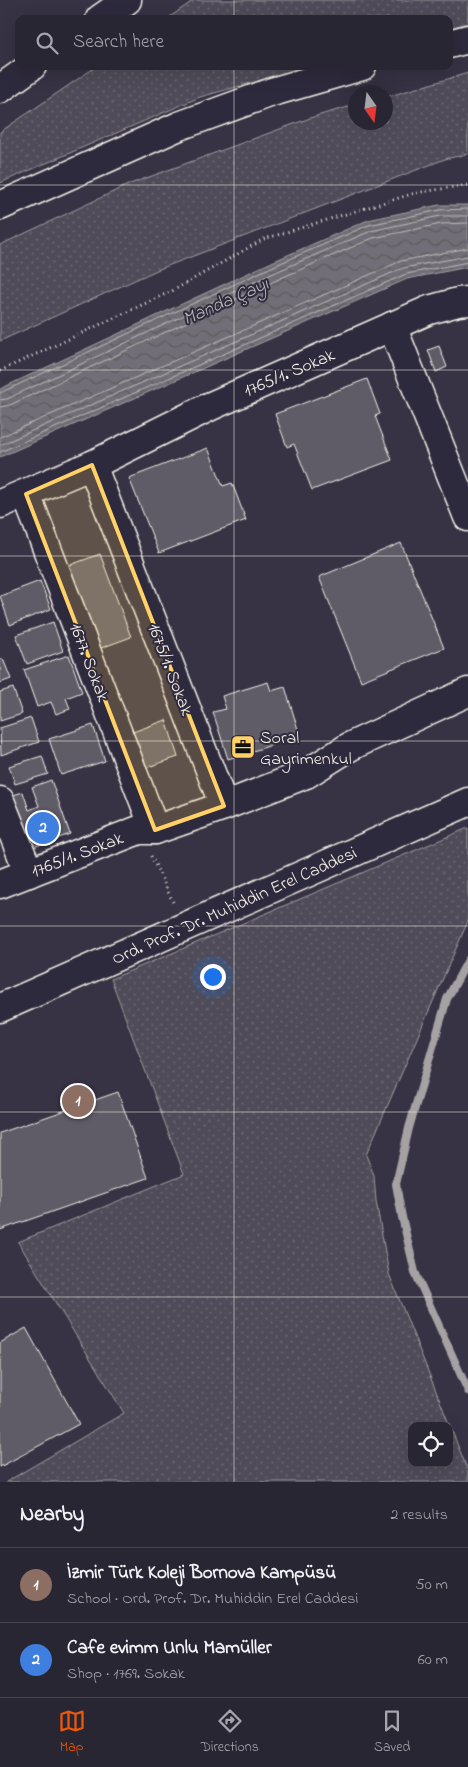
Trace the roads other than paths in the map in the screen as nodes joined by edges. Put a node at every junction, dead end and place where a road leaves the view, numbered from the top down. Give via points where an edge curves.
1 (127, 0) edge
2 (106, 15) edge
3 (468, 39) edge
4 (453, 43) edge
5 (26, 70) edge
6 (348, 70) edge
7 (0, 88) edge
8 (0, 206) edge
9 (468, 301) edge
10 (392, 326) junction
11 (92, 464) junction
12 (26, 494) junction
13 (0, 504) edge
14 (468, 518) edge
15 (468, 692) edge
16 (0, 800) edge
17 (468, 802) edge
18 (224, 806) junction
19 (147, 830) junction
20 (29, 873) junction
21 (0, 884) edge
22 (0, 1008) edge

1 - 2 main road
3 - 4 main road
5 - 7 main road
6 - 8 main road via 272,92 179,126
9 - 10 main road, 1765/1. Sokak via 429,310
10 - 11 main road, 1765/1. Sokak via 211,406
10 - 14 main road
11 - 12 main road, 1765/1. Sokak
11 - 18 main road, 1675/1. Sokak
12 - 13 main road, 1765/1. Sokak
12 - 19 main road, 1677. Sokak
15 - 18 main road via 351,746 306,774
16 - 20 main road
17 - 22 main road, Ord. Prof. Dr. Muhiddin Erel Caddesi
18 - 19 main road
19 - 20 main road, 1765/1. Sokak
20 - 21 main road, 1765/1. Sokak

